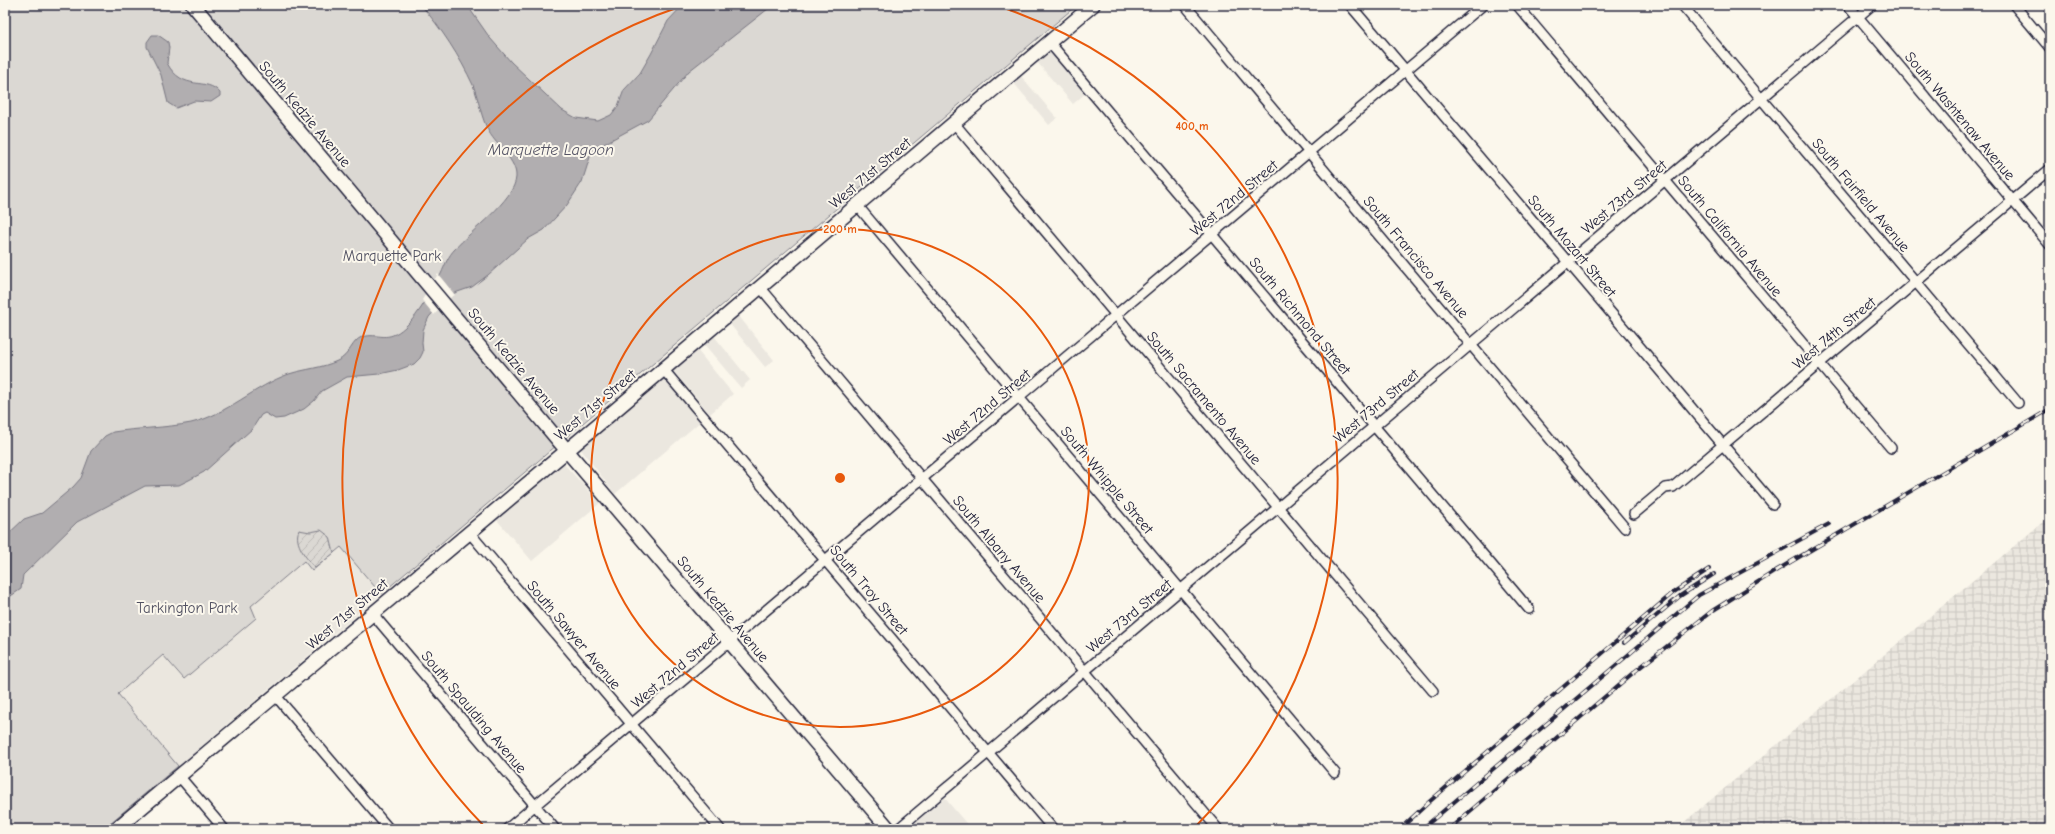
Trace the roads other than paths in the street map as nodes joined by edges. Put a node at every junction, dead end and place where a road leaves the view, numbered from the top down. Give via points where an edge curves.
1 (193, 5) edge
2 (1093, 5) edge
3 (1185, 5) edge
4 (1350, 5) edge
5 (1484, 5) edge
6 (1517, 5) edge
7 (1682, 5) edge
8 (1848, 5) edge
9 (1872, 5) edge
10 (2014, 5) edge
11 (1858, 17) junction
12 (1050, 42) junction
13 (2050, 48) edge
14 (1406, 71) junction
15 (1761, 99) junction
16 (954, 123) junction
17 (1309, 152) junction
18 (2050, 170) edge
19 (1665, 180) junction
20 (2013, 200) junction
21 (857, 205) junction
22 (1212, 234) junction
23 (2050, 245) edge
24 (1568, 263) junction
25 (1916, 283) junction
26 (760, 288) junction
27 (1116, 316) junction
28 (1472, 344) junction
29 (1820, 364) junction
30 (663, 369) junction
31 (1020, 397) junction
32 (2018, 403) dead end
33 (1375, 426) junction
34 (1723, 446) junction
35 (1891, 448) dead end
36 (567, 450) junction
37 (922, 480) junction
38 (1773, 504) dead end
39 (1279, 507) junction
40 (1634, 514) dead end
41 (1625, 528) dead end
42 (468, 532) junction
43 (826, 561) junction
44 (1182, 590) junction
45 (1530, 609) dead end
46 (372, 613) junction
47 (730, 642) junction
48 (1084, 672) junction
49 (1433, 691) dead end
50 (275, 695) junction
51 (632, 724) junction
52 (988, 753) junction
53 (1335, 773) dead end
54 (178, 776) junction
55 (535, 806) junction
56 (910, 825) edge
57 (116, 829) edge
58 (224, 829) edge
59 (389, 829) edge
60 (507, 829) edge
61 (555, 829) edge
62 (720, 829) edge
63 (889, 829) edge
64 (898, 829) edge
65 (1053, 829) edge
66 (1218, 829) edge

1 - 36 main road, South Kedzie Avenue
2 - 12 main road, West 71st Street
3 - 17 street, South Francisco Avenue
4 - 14 street, South Mozart Street
5 - 14 street, West 72nd Street
6 - 19 street, South California Avenue
7 - 15 street, South Fairfield Avenue
8 - 11 street, South Washtenaw Avenue
9 - 11 street, West 73rd Street
10 - 13 street
11 - 15 street, West 73rd Street
11 - 20 street, South Washtenaw Avenue
12 - 16 main road, West 71st Street
12 - 22 street, South Richmond Street
14 - 17 street, West 72nd Street
14 - 24 street, South Mozart Street
15 - 19 street, West 73rd Street
15 - 25 street, South Fairfield Avenue
16 - 21 main road, West 71st Street
16 - 27 street, South Sacramento Avenue
17 - 22 street, West 72nd Street
17 - 28 street, South Francisco Avenue
18 - 20 street, West 74th Street
19 - 24 street, West 73rd Street
19 - 29 street, South California Avenue
20 - 23 street, South Washtenaw Avenue
20 - 25 street, West 74th Street
21 - 26 main road, West 71st Street
21 - 31 street, South Whipple Street
22 - 27 street, West 72nd Street
22 - 33 street, South Richmond Street
24 - 28 street, West 73rd Street
24 - 34 street, South Mozart Street
25 - 29 street, West 74th Street
25 - 32 street, South Fairfield Avenue
26 - 30 main road, West 71st Street
26 - 37 street, South Albany Avenue
27 - 31 street, West 72nd Street
27 - 39 street, South Sacramento Avenue
28 - 33 street, West 73rd Street
28 - 41 street, South Francisco Avenue
29 - 34 street, West 74th Street
29 - 35 street, South California Avenue
30 - 36 main road, West 71st Street
30 - 43 street, South Troy Street
31 - 37 street, West 72nd Street
31 - 44 street, South Whipple Street
33 - 39 street, West 73rd Street
33 - 45 street, South Richmond Street
34 - 38 street, South Mozart Street
34 - 40 street, West 74th Street via 1673,487 1665,488
36 - 42 main road, West 71st Street
36 - 47 main road, South Kedzie Avenue
37 - 43 street, West 72nd Street
37 - 48 street, South Albany Avenue
39 - 44 street, West 73rd Street
39 - 49 street, South Sacramento Avenue
42 - 46 main road, West 71st Street
42 - 51 street, South Sawyer Avenue
43 - 47 street, West 72nd Street
43 - 52 street, South Troy Street
44 - 48 street, West 73rd Street
44 - 53 street, South Whipple Street
46 - 50 main road, West 71st Street
46 - 55 street, South Spaulding Avenue
47 - 51 street, West 72nd Street
47 - 63 main road, South Kedzie Avenue
48 - 52 street, West 73rd Street
48 - 66 street, South Albany Avenue
50 - 54 main road, West 71st Street
50 - 59 street
51 - 55 street, West 72nd Street
51 - 62 street, South Sawyer Avenue
52 - 56 street, West 73rd Street
52 - 65 street, South Troy Street
54 - 57 main road, West 71st Street
54 - 58 street
55 - 60 street, West 72nd Street
55 - 61 street, South Spaulding Avenue
56 - 64 street, West 73rd Street

